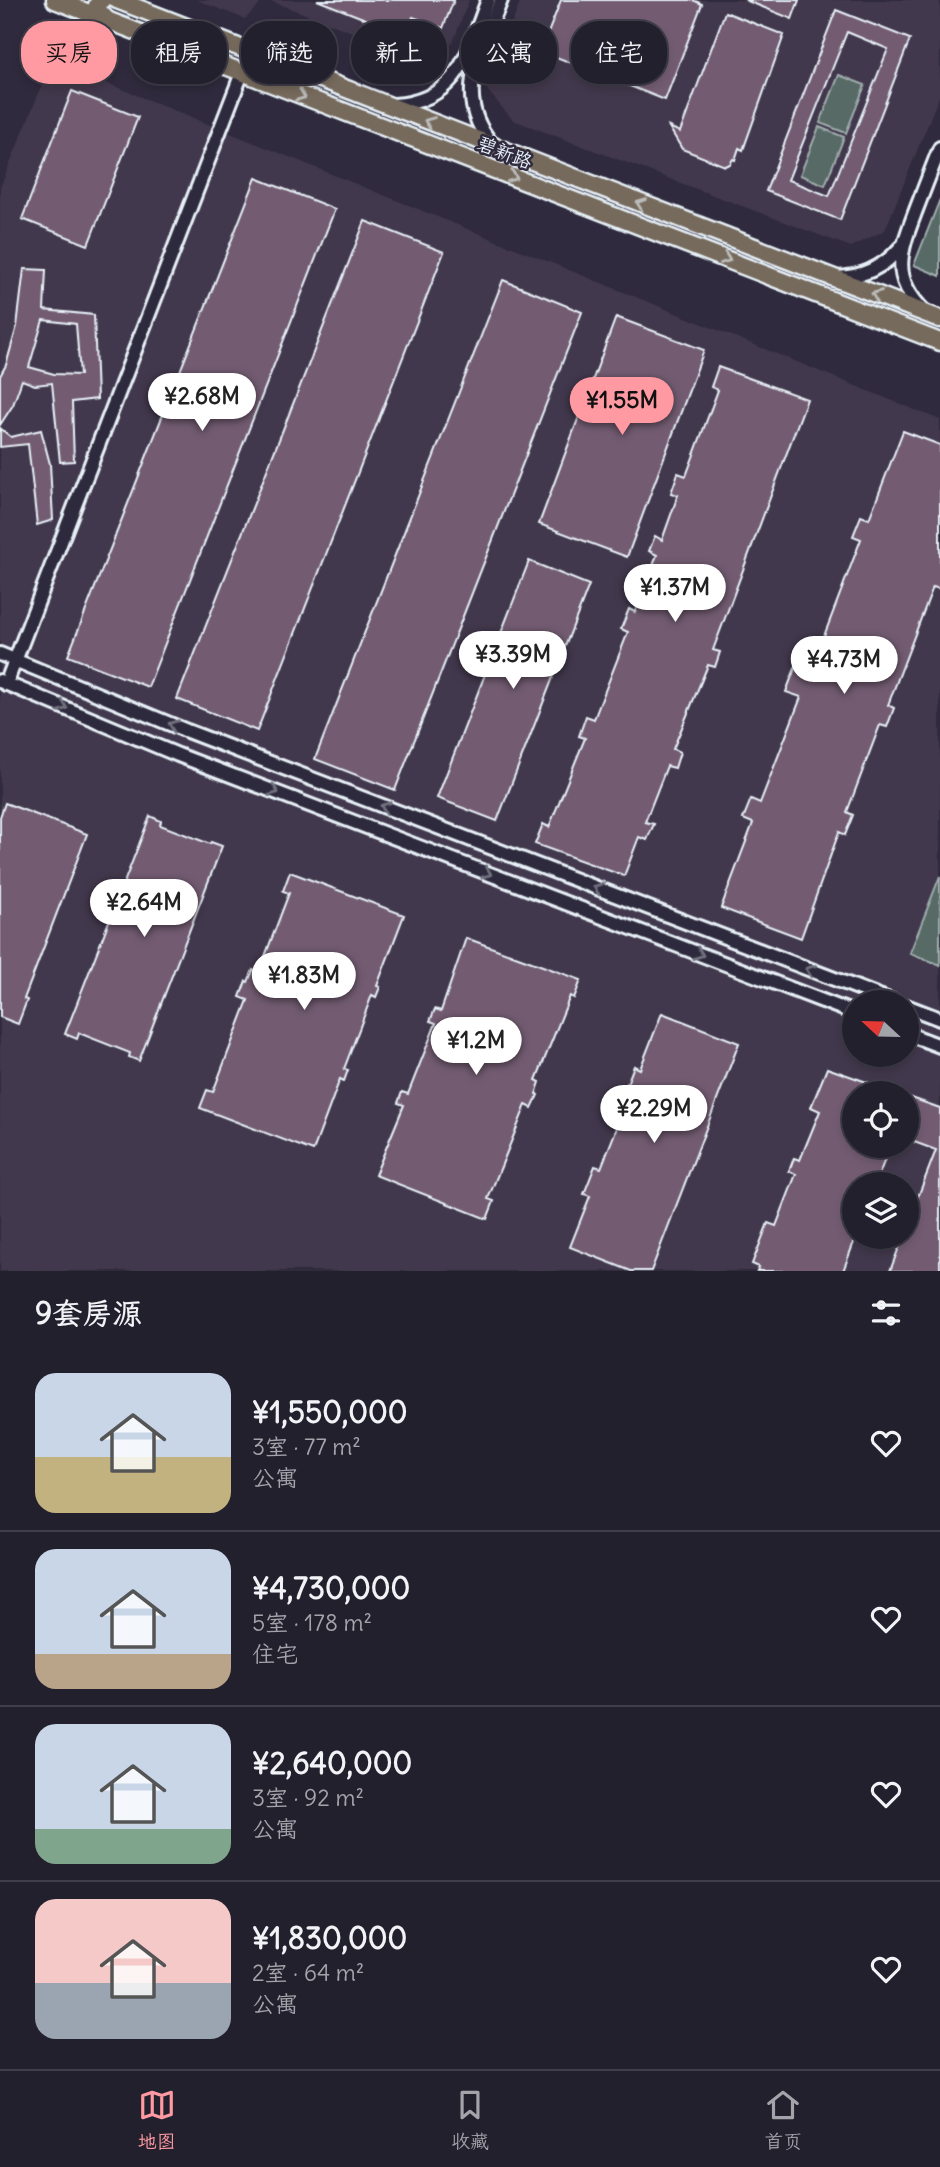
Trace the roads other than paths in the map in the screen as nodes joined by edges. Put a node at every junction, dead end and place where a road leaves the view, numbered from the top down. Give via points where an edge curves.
1 (55, 0) edge
2 (103, 0) edge
3 (117, 0) edge
4 (488, 0) edge
5 (501, 0) edge
6 (107, 20) junction
7 (241, 73) edge
8 (241, 76) edge
9 (271, 84) edge
10 (386, 105) junction
11 (494, 147) junction
12 (940, 148) edge
13 (902, 247) junction
14 (832, 278) junction
15 (933, 316) edge
16 (940, 342) edge
17 (0, 654) edge
18 (14, 660) junction
19 (3, 682) edge
20 (863, 990) edge
21 (842, 1008) edge
22 (919, 1011) edge
23 (940, 1019) edge
24 (919, 1039) edge
25 (940, 1046) edge

1 - 6 main road, 碧新路
2 - 6 main road via 96,8
3 - 10 main road, 碧新路
4 - 10 street via 454,79 426,98
5 - 11 street via 470,86 475,119
6 - 7 main road, 碧新路
8 - 18 street
9 -> 16 main road, 碧新路
11 -> 10 main road, 碧新路
14 -> 11 main road, 碧新路
12 - 13 street
13 - 14 street via 866,273
13 - 15 street via 906,288 914,302
15 -> 14 main road, 碧新路
17 - 18 street
18 - 19 street
20 -> 18 street via 187,731
19 -> 21 street via 190,759
22 - 23 street
24 - 25 street

